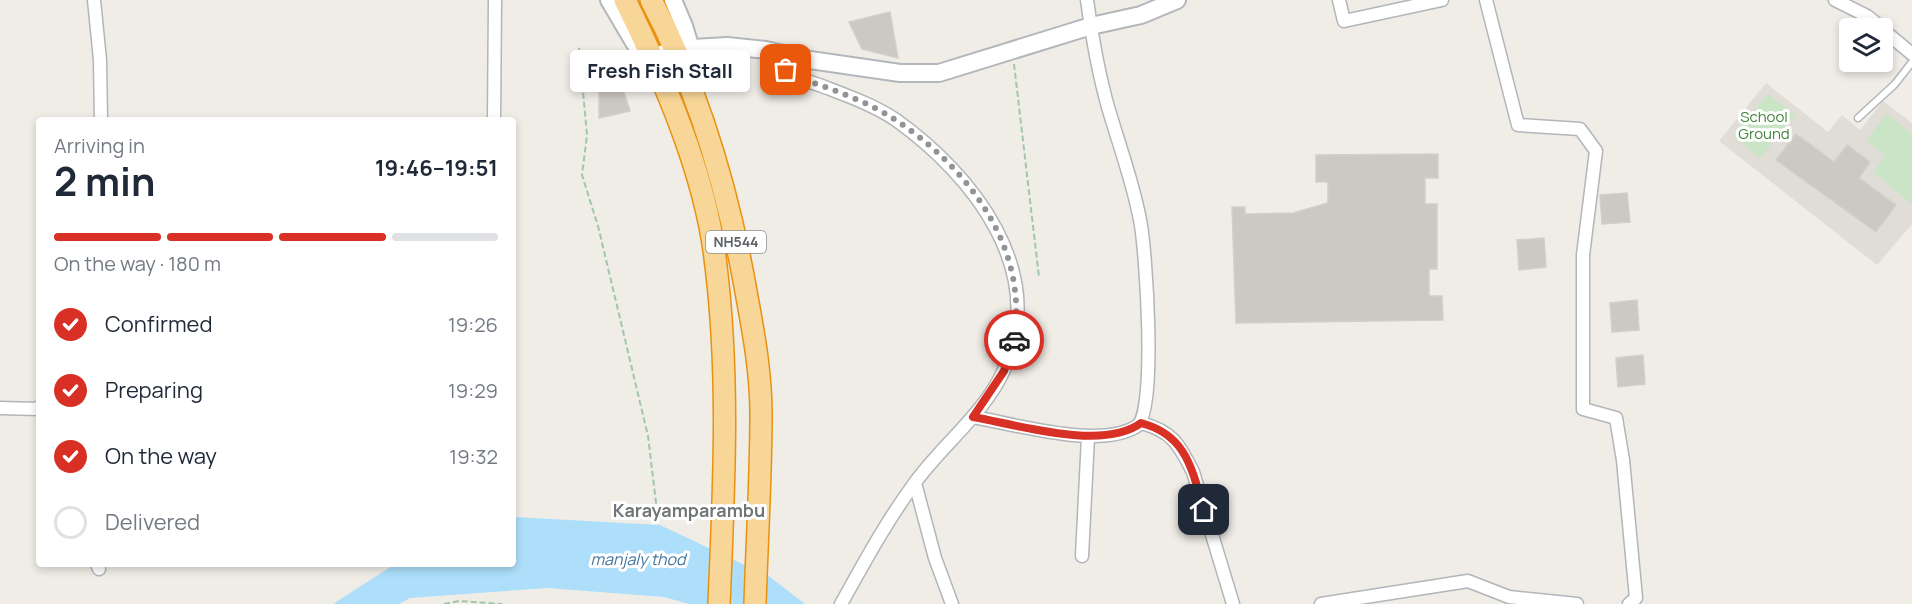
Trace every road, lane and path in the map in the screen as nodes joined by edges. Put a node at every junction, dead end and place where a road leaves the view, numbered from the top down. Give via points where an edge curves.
1 (94, 0) edge
2 (495, 0) edge
3 (609, 0) edge
4 (625, 0) edge
5 (651, 0) edge
6 (673, 0) edge
7 (1087, 0) edge
8 (1177, 0) edge
9 (1339, 0) edge
10 (1442, 0) edge
11 (1486, 0) edge
12 (1835, 0) edge
13 (1870, 18) edge
14 (1091, 26) junction
15 (1893, 38) edge
16 (579, 48) dead end
17 (683, 49) junction
18 (1013, 50) junction
19 (780, 52) junction
20 (1912, 54) edge
21 (653, 57) junction
22 (1912, 62) edge
23 (101, 117) edge
24 (494, 117) edge
25 (1858, 118) dead end
26 (1039, 277) dead end
27 (0, 408) edge
28 (36, 408) edge
29 (973, 417) junction
30 (1141, 423) junction
31 (1088, 437) junction
32 (915, 483) junction
33 (724, 504) junction
34 (1082, 556) dead end
35 (444, 604) edge
36 (502, 604) edge
37 (719, 604) edge
38 (754, 604) edge
39 (841, 604) edge
40 (952, 604) edge
41 (1233, 604) edge
42 (1321, 604) edge
43 (1577, 604) edge
44 (1629, 604) edge

1 - 23 street
2 - 24 street
3 - 21 street via 635,44
4 - 21 highway, NH544
5 - 17 highway, NH544
6 - 17 street via 684,26
7 - 14 street
8 - 14 street via 1141,15
9 - 10 street via 1344,21
11 - 44 street via 1518,125 1580,129 1596,151 1582,255 1583,409 1616,418 1636,598
12 - 13 street
14 - 18 street
14 - 30 street via 1107,106 1137,202 1144,244 1149,377
15 - 20 street
16 - 33 path via 587,135 582,175 598,226 648,436 657,512
17 - 19 street via 727,46
17 - 21 street
17 - 38 highway, NH544 via 718,166 757,348 761,412
18 - 19 street via 939,73 919,74 810,60
18 - 26 path
19 - 29 street via 786,70 792,75 856,99 910,130 962,177 990,216 1009,259 1016,318 1013,346 1004,371
21 - 33 highway, NH544 via 700,188 715,257 726,411
22 - 25 lane via 1895,84
27 - 28 street
29 - 31 street
29 - 32 street
30 - 31 street via 1125,432
30 - 41 street via 1168,433 1189,464
31 - 34 street
32 - 39 street via 882,530
32 - 40 street
33 - 37 highway, NH544
35 - 36 path
42 - 43 street via 1468,581 1509,597

